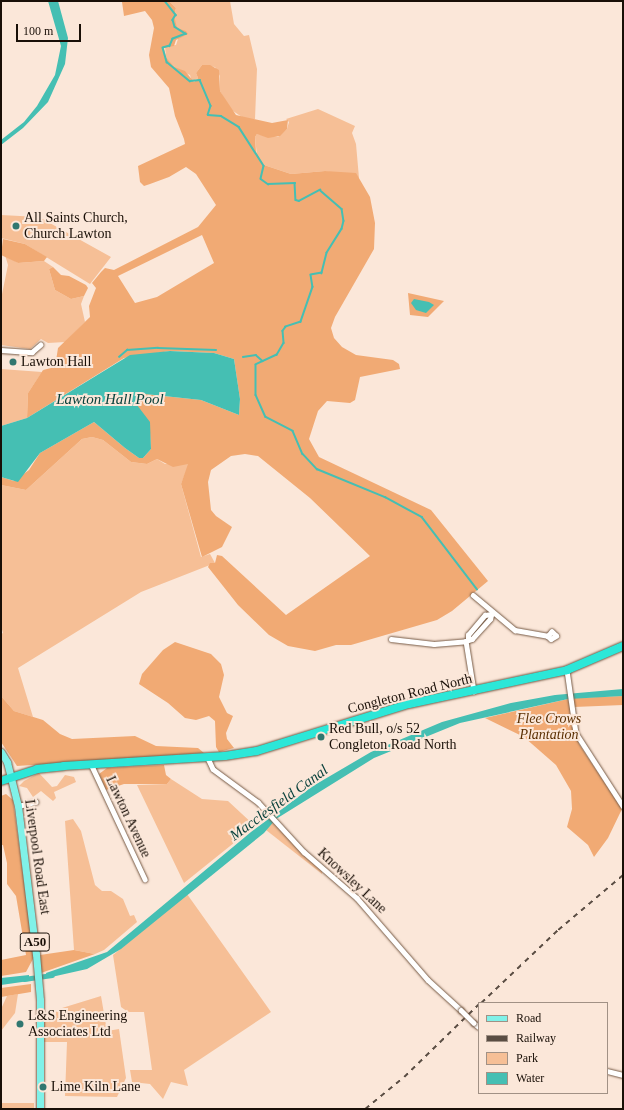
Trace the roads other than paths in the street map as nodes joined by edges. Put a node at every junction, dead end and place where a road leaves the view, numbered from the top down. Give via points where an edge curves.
1 (40, 345) dead end
2 (1, 350) edge
3 (473, 595) dead end
4 (491, 613) junction
5 (548, 636) dead end
6 (392, 639) dead end
7 (467, 641) junction
8 (623, 646) edge
9 (567, 670) junction
10 (474, 691) junction
11 (1, 752) edge
12 (207, 756) junction
13 (92, 766) junction
14 (11, 777) junction
15 (1, 781) edge
16 (36, 802) dead end
17 (18, 806) junction
18 (623, 806) edge
19 (145, 878) dead end
20 (478, 1025) edge
21 (608, 1071) edge
22 (623, 1075) edge
23 (40, 1109) edge

1 - 2 street via 32,352
3 - 4 street
4 - 5 street via 521,633
4 - 7 street via 490,619 472,639
6 - 7 street via 434,644
7 - 10 street
8 - 9 highway, Congleton Road North
9 - 10 highway, Congleton Road North
9 - 18 street via 576,733
10 - 12 highway, Congleton Road North via 380,712 276,746 225,756
11 - 14 main road, A50
12 - 13 highway, Congleton Road North
12 - 20 street, Knowsley Lane, bridge via 213,769 232,781 304,852 357,898 428,980
13 - 14 highway, Congleton Road North via 64,766
13 - 19 street, Lawton Avenue
14 - 15 highway, Congleton Road North
14 - 17 main road, Liverpool Road East / A50
16 - 17 street
17 - 23 main road, Liverpool Road East / A50 via 40,1000
21 - 22 street

